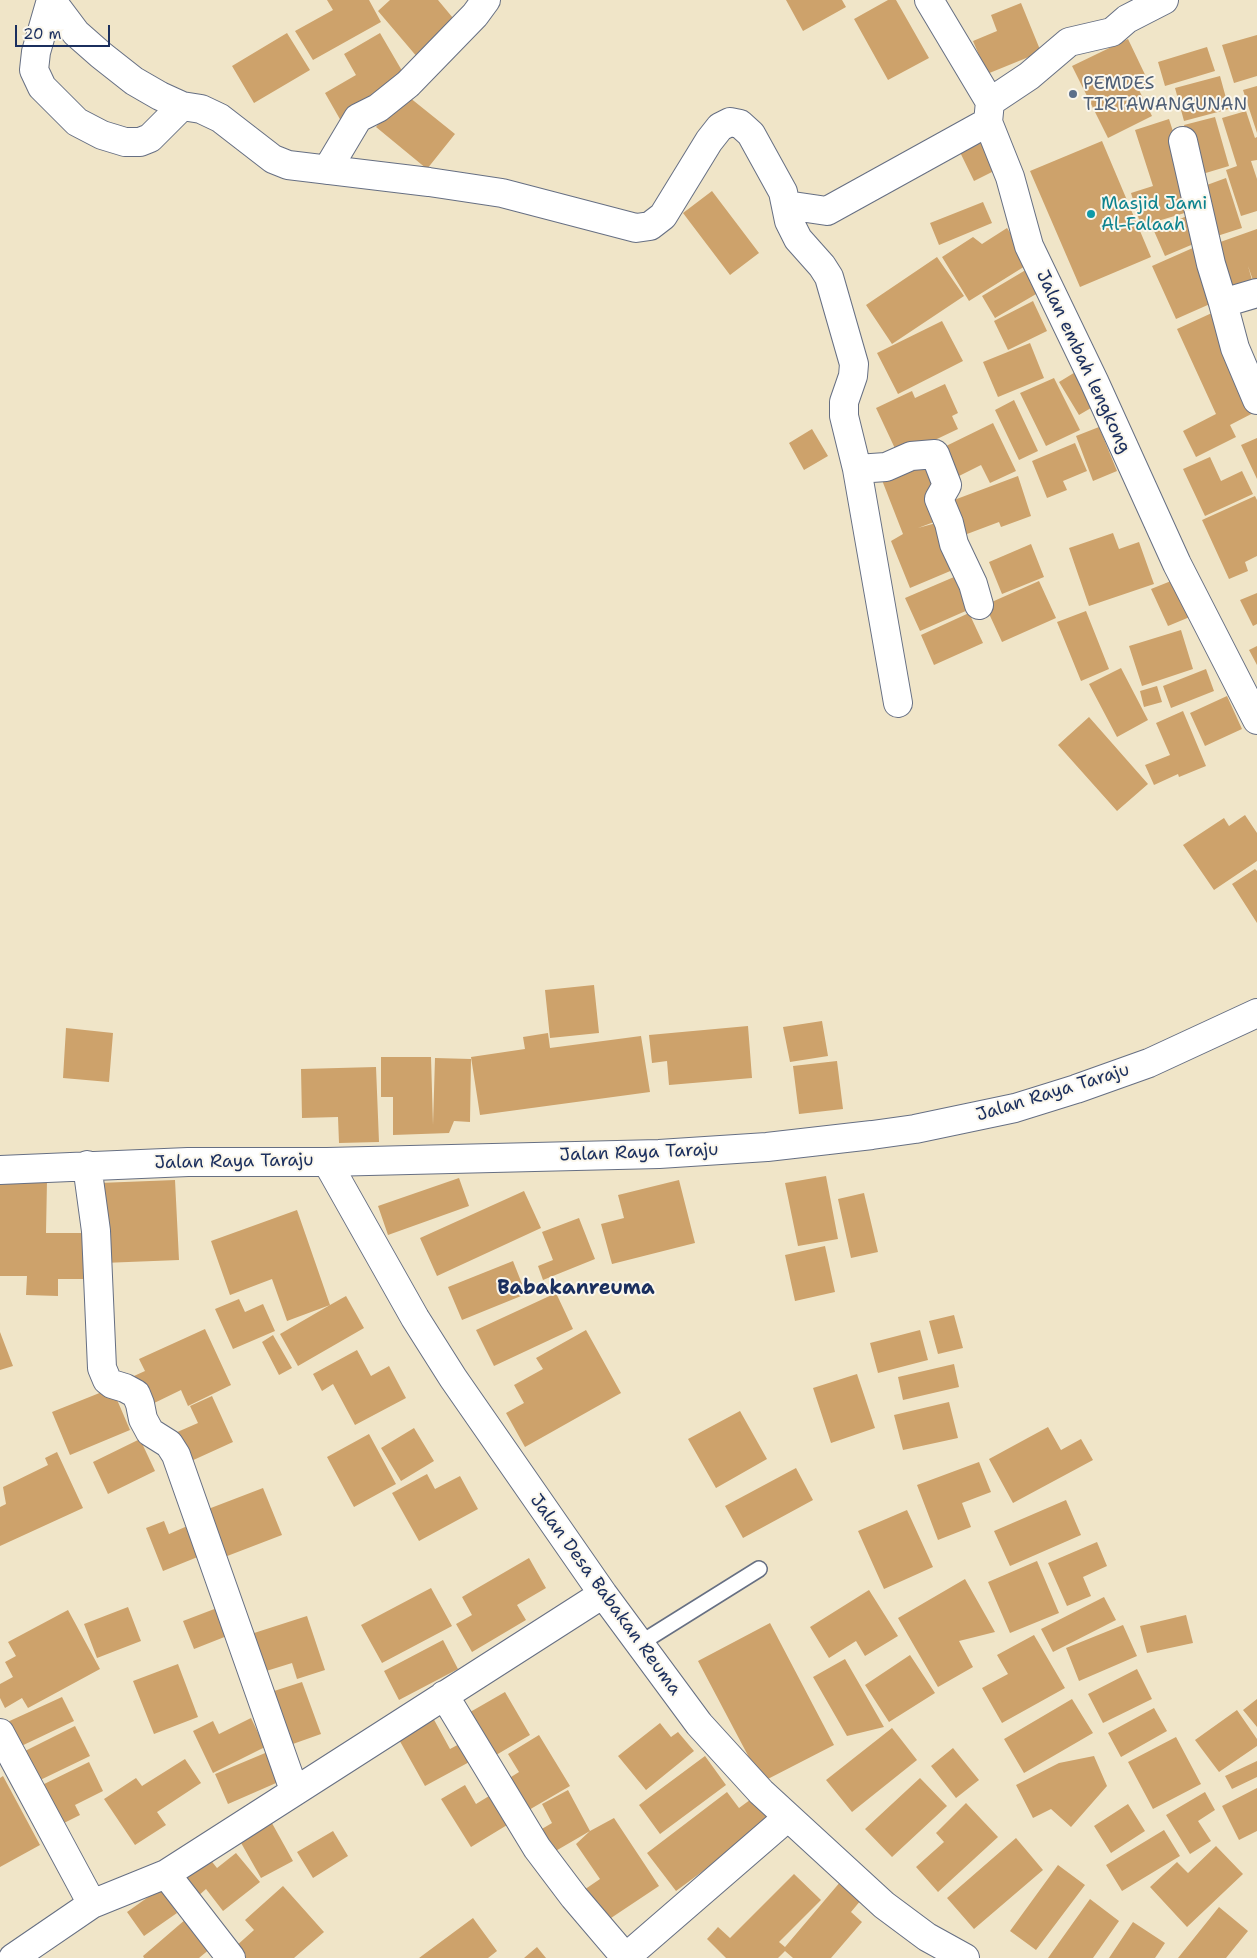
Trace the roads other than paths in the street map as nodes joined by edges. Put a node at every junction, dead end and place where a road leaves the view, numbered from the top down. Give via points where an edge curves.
1 (486, 0) edge
2 (929, 0) edge
3 (1164, 0) edge
4 (52, 1) edge
5 (182, 106) junction
6 (989, 112) junction
7 (1183, 140) dead end
8 (327, 170) junction
9 (786, 204) junction
10 (1257, 293) edge
11 (1223, 304) junction
12 (1257, 400) edge
13 (857, 469) junction
14 (979, 605) dead end
15 (898, 703) dead end
16 (1257, 720) edge
17 (1257, 1013) edge
18 (327, 1162) junction
19 (87, 1165) junction
20 (0, 1170) edge
21 (759, 1569) dead end
22 (603, 1594) junction
23 (639, 1644) junction
24 (444, 1695) junction
25 (0, 1733) edge
26 (294, 1790) junction
27 (788, 1817) junction
28 (166, 1874) junction
29 (92, 1904) junction
30 (13, 1958) edge
31 (231, 1958) edge
32 (625, 1958) edge
33 (965, 1958) edge

1 - 8 street via 408,84 378,108 358,118
2 - 6 street, Jalan embah lengkong
3 - 6 street via 1127,19 1112,32 1069,42
4 - 5 street via 76,32 101,55 134,81
4 - 5 street via 36,52 34,70 42,87 77,122 102,135 125,142 140,142 150,138
5 - 8 street via 201,109 220,118 273,159 288,165
6 - 9 street via 827,211
6 - 16 street, Jalan embah lengkong via 1029,246 1177,564
7 - 11 street
8 - 9 street via 502,194 636,228 650,226 662,216 709,141 720,127 730,122 740,124 750,134 783,192
9 - 13 street via 789,221 798,239 829,277 854,364 844,409
10 - 11 street
11 - 12 street via 1235,348
13 - 14 street via 886,467 912,456 935,454 947,485 939,499
13 - 15 street
17 - 18 street, Jalan Raya Taraju via 1149,1063 1076,1089 1015,1108 915,1129 767,1147 659,1154
18 - 19 street, Jalan Raya Taraju
18 - 22 street, Jalan Desa Babakan Reuma via 415,1318 453,1378
19 - 20 street, Jalan Raya Taraju
19 - 26 street via 96,1232 102,1368 112,1384 136,1394 150,1432 169,1444 176,1454
21 - 23 lane
22 - 23 street, Jalan Desa Babakan Reuma
22 - 24 street
23 - 27 street, Jalan Desa Babakan Reuma via 699,1724
24 - 26 street
24 - 32 street via 537,1848
25 - 29 street
26 - 28 street
27 - 32 street
27 - 33 street, Jalan Desa Babakan Reuma via 884,1905 927,1937
28 - 29 street
28 - 31 street
29 - 30 street

